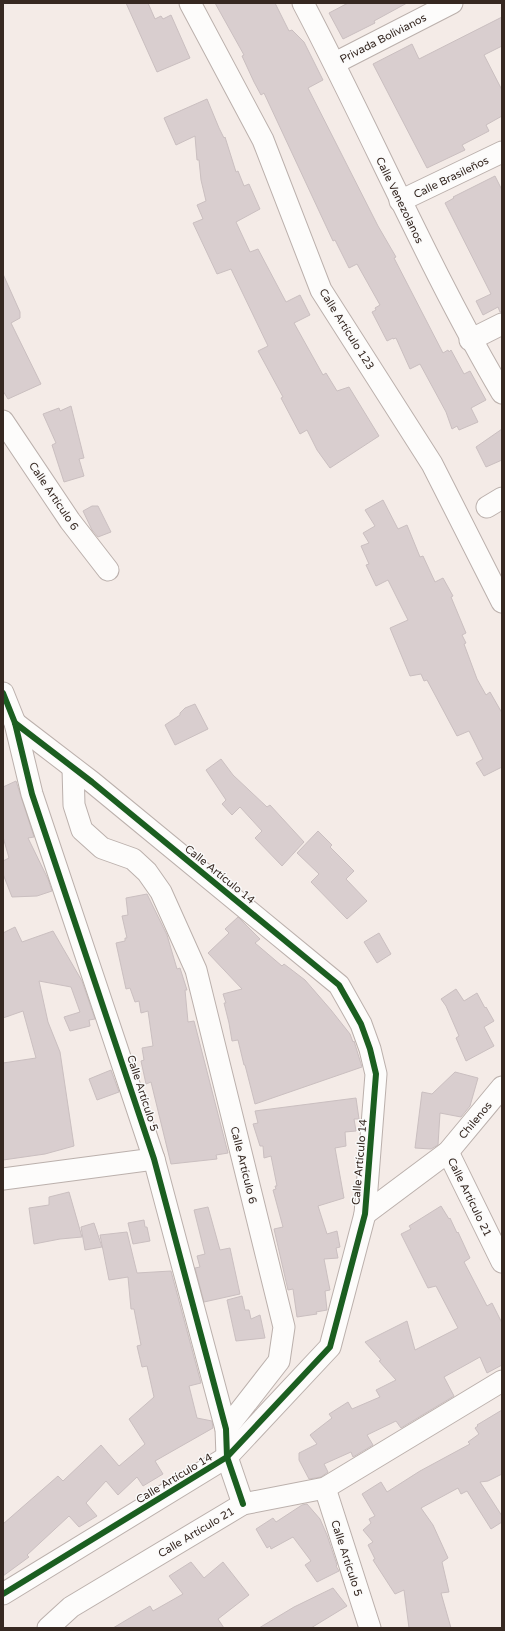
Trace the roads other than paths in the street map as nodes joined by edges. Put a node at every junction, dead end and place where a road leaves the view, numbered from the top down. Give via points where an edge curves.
1 (190, 3) edge
2 (303, 3) edge
3 (452, 3) edge
4 (335, 63) junction
5 (502, 152) edge
6 (400, 201) junction
7 (502, 324) edge
8 (470, 340) junction
9 (502, 393) edge
10 (3, 421) edge
11 (108, 570) dead end
12 (502, 602) edge
13 (3, 693) edge
14 (9, 727) edge
15 (73, 768) junction
16 (502, 1088) edge
17 (448, 1152) junction
18 (154, 1159) junction
19 (3, 1179) edge
20 (364, 1214) junction
21 (502, 1262) edge
22 (502, 1381) edge
23 (226, 1429) junction
24 (227, 1457) junction
25 (325, 1488) junction
26 (243, 1504) junction
27 (3, 1594) edge
28 (48, 1628) edge
29 (370, 1628) edge

1 - 12 street, Calle Artículo 123 via 263,140 321,290 432,464
2 - 4 street, Calle Venezolanos
3 - 4 street, Privada Bolivianos
4 - 6 street, Calle Venezolanos
5 - 6 street, Calle Brasileños
6 - 8 street, Calle Venezolanos
7 - 8 street
8 - 9 street, Calle Venezolanos
10 - 11 street, Calle Artículo 6 via 70,521
13 - 14 street, Calle Artículo 5
14 - 15 street, Calle Artículo 14
14 - 18 street, Calle Artículo 5
15 - 20 street, Calle Artículo 14 via 339,985 361,1024 376,1074
15 - 23 street, Calle Artículo 6 via 74,805 82,830 102,848 133,859 147,872 161,892 196,970 284,1327 279,1361
16 - 17 street, Chilenos
17 - 20 street, Chilenos
17 - 21 street, Calle Artículo 21
18 - 19 street
18 - 23 street, Calle Artículo 5
20 - 24 street, Calle Artículo 14 via 330,1347
22 - 25 street, Calle Artículo 21
23 - 24 street, Calle Artículo 5
24 - 26 street, Calle Artículo 5
24 - 27 street, Calle Artículo 14
25 - 26 street, Calle Artículo 21
25 - 29 street, Calle Artículo 5
26 - 28 street, Calle Artículo 21 via 71,1607

